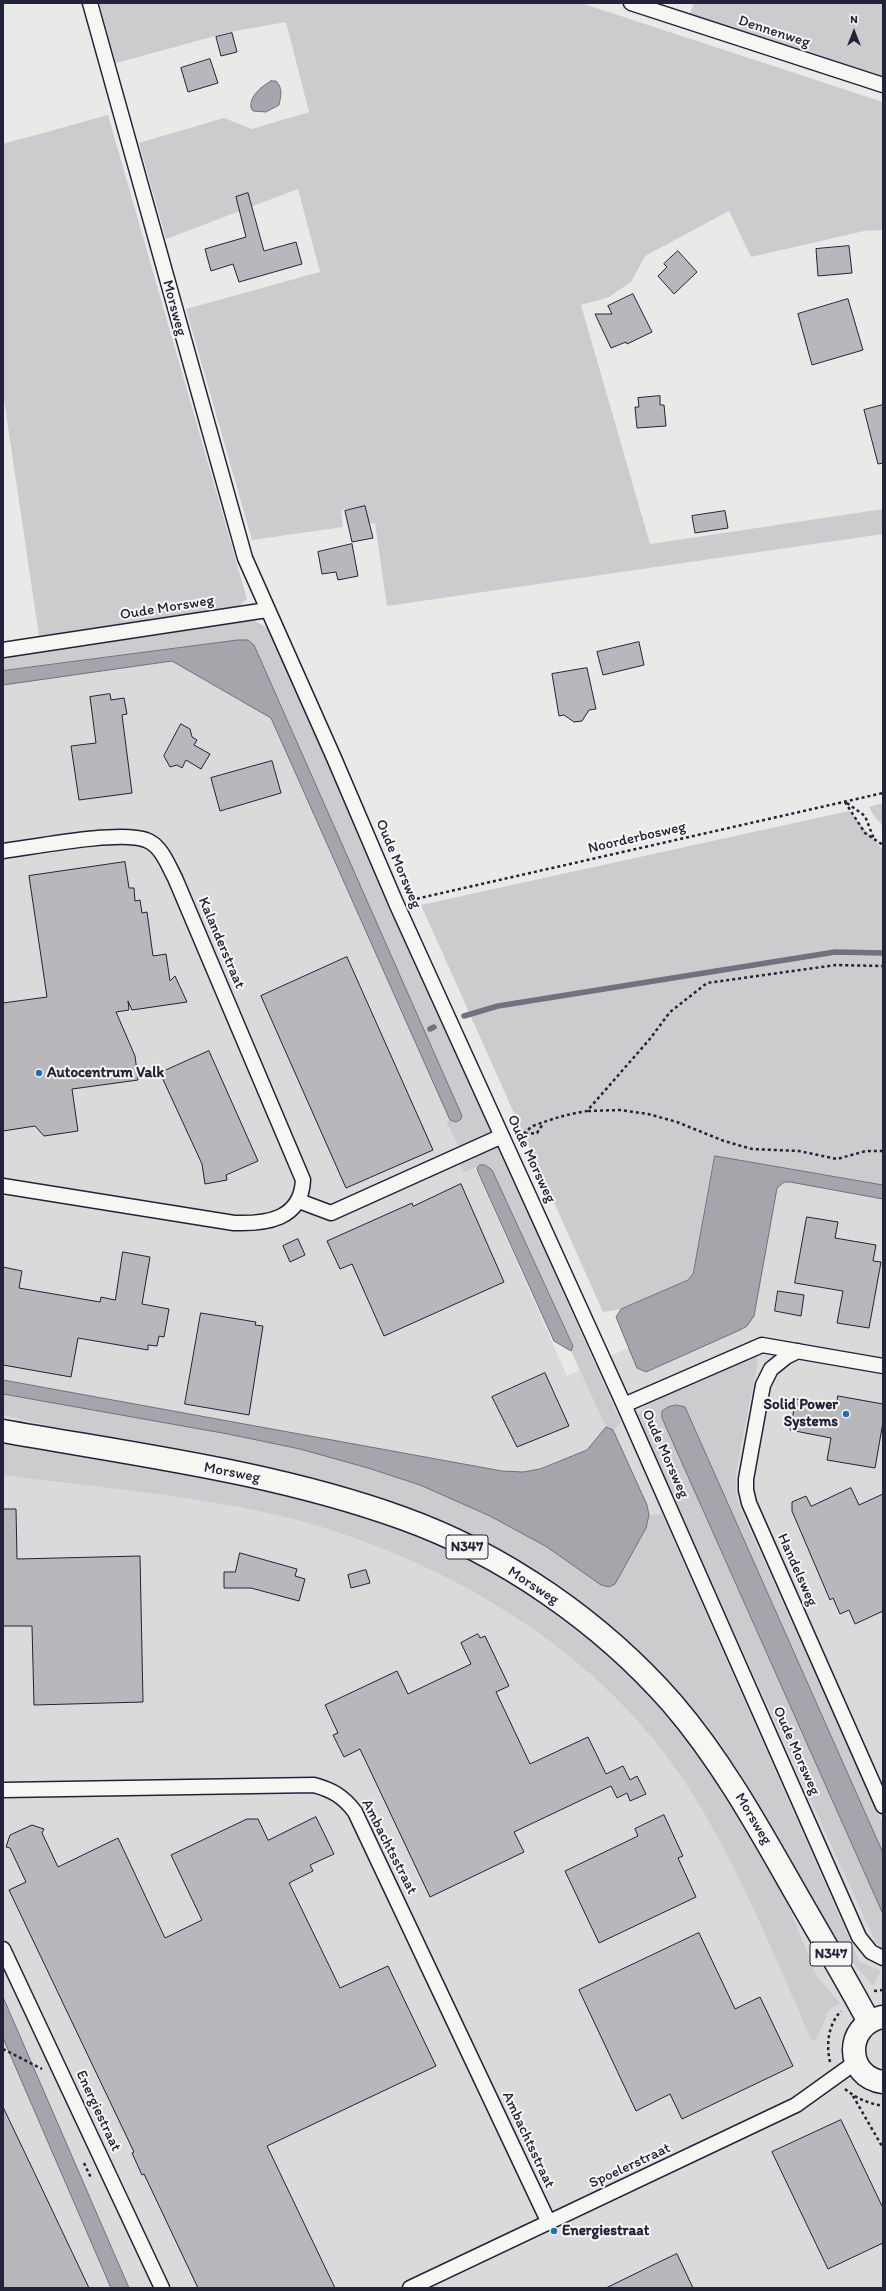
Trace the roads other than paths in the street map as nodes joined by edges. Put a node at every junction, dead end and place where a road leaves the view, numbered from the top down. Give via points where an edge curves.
1 (90, 3) edge
2 (631, 3) edge
3 (883, 85) edge
4 (267, 610) junction
5 (3, 650) edge
6 (3, 851) edge
7 (502, 1136) junction
8 (3, 1186) edge
9 (299, 1201) junction
10 (798, 1351) junction
11 (883, 1366) edge
12 (624, 1405) junction
13 (3, 1431) edge
14 (3, 1790) edge
15 (883, 1806) edge
16 (3, 1949) edge
17 (883, 1958) edge
18 (876, 2019) edge
19 (856, 2062) junction
20 (883, 2082) edge
21 (549, 2223) junction
22 (162, 2288) edge
23 (410, 2288) edge

1 - 4 street, Morsweg via 245,558
2 - 3 street, Dennenweg
4 - 5 street, Oude Morsweg
4 - 7 street, Oude Morsweg
6 - 9 street, Kalanderstraat via 113,836 146,840 159,848 175,878 301,1174 302,1190
7 - 9 street via 331,1213
7 - 12 street, Oude Morsweg
8 - 9 street via 234,1224 275,1220
10 - 11 street
10 - 12 street via 762,1345
10 - 15 street, Handelsweg via 778,1362 766,1377 748,1463 746,1490 749,1503
12 - 17 street, Oude Morsweg via 859,1937 871,1952
13 - 18 main road, Morsweg / N347 via 256,1476 339,1498 403,1518 457,1541 514,1572 558,1602 631,1662 672,1703 722,1767
14 - 21 street, Ambachtsstraat via 314,1785 331,1790 346,1800 355,1812
16 - 22 street, Energiestraat
18 - 19 main road, N347 via 857,2035 854,2053
19 - 20 main road via 866,2075
19 - 21 street, Spoelerstraat via 796,2105
21 - 23 street, Spoelerstraat

